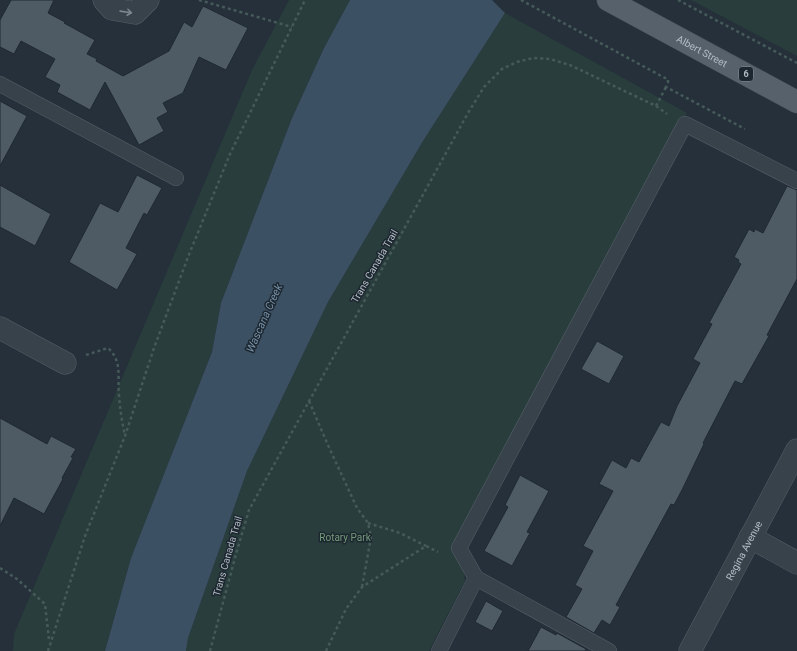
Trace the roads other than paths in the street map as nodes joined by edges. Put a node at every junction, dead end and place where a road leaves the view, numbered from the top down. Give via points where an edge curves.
1 (104, 0) edge
2 (148, 0) edge
3 (608, 0) edge
4 (0, 84) edge
5 (797, 102) edge
6 (176, 178) dead end
7 (797, 181) edge
8 (0, 328) edge
9 (65, 362) road end
10 (797, 450) edge
11 (750, 538) junction
12 (797, 563) edge
13 (476, 578) junction
14 (439, 651) edge
15 (609, 651) edge
16 (690, 651) edge

1 -> 2 street via 112,9 135,13
3 - 5 main road, Albert Street / 6
4 - 6 lane
7 - 13 lane via 685,124 459,548
8 - 9 street
10 - 11 street, Regina Avenue
11 - 12 street
11 - 16 street, Regina Avenue
13 - 14 lane
13 - 15 lane

